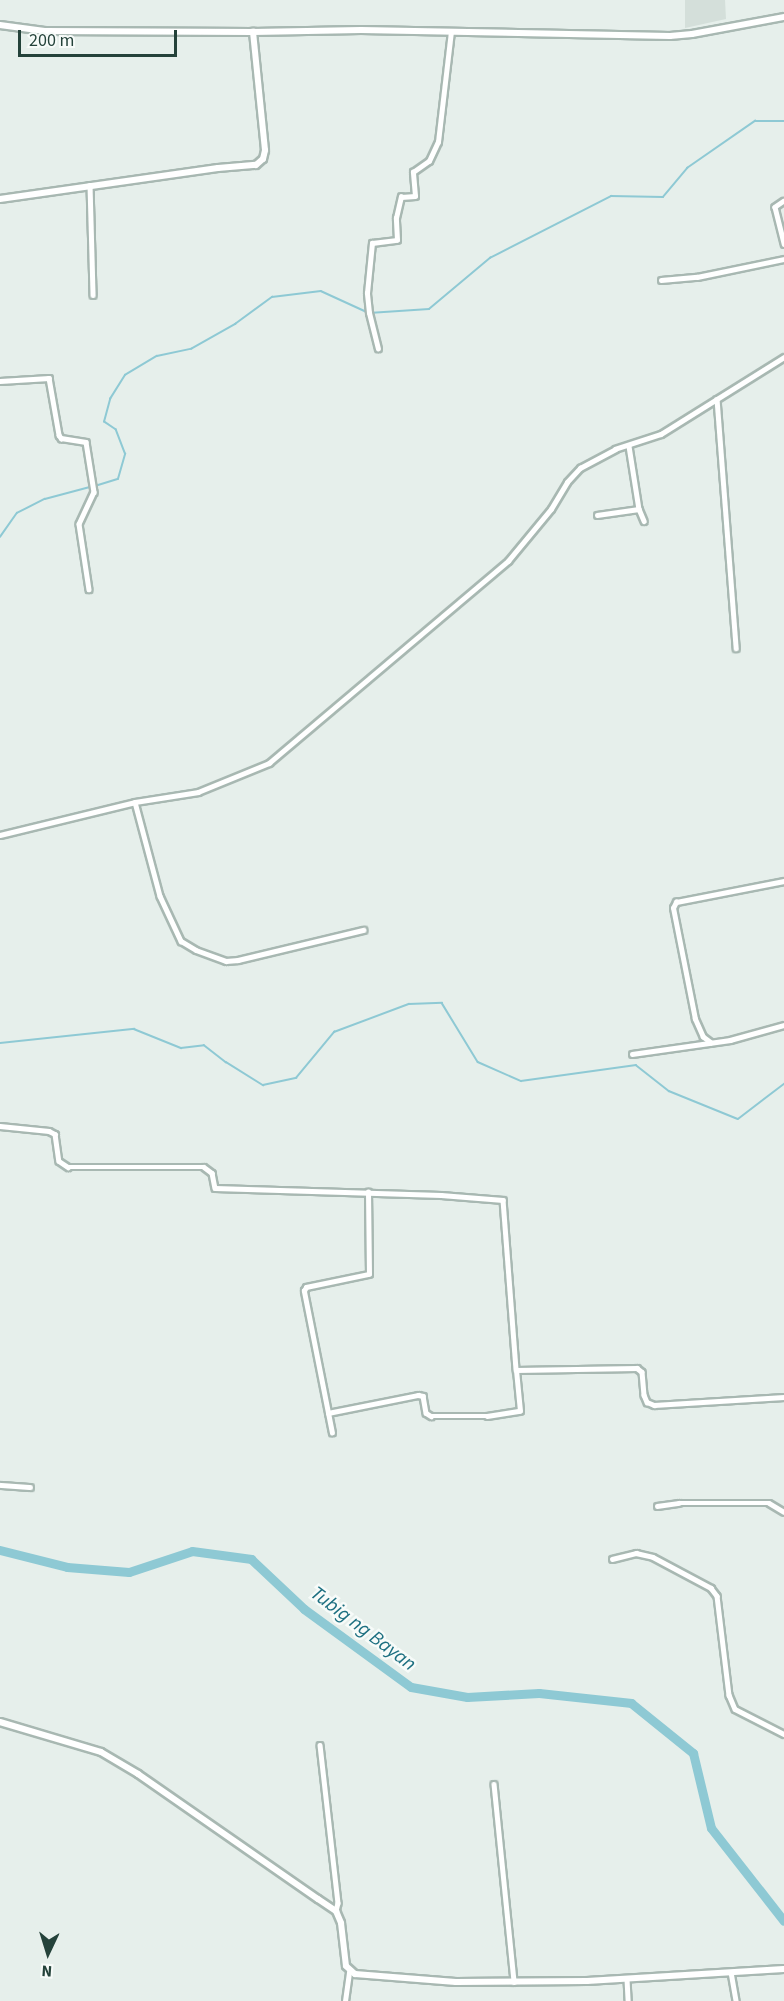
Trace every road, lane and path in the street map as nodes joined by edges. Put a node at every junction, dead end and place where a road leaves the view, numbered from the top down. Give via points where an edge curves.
1 (784, 17) edge
2 (0, 25) edge
3 (253, 32) junction
4 (451, 32) junction
5 (90, 185) junction
6 (0, 199) edge
7 (784, 201) edge
8 (784, 244) edge
9 (784, 259) edge
10 (661, 280) dead end
11 (93, 295) dead end
12 (378, 348) dead end
13 (784, 357) edge
14 (0, 381) edge
15 (717, 399) junction
16 (629, 446) junction
17 (639, 509) junction
18 (597, 515) dead end
19 (644, 521) dead end
20 (89, 589) dead end
21 (736, 648) dead end
22 (135, 802) junction
23 (0, 835) edge
24 (784, 881) edge
25 (363, 930) dead end
26 (784, 1025) edge
27 (711, 1043) junction
28 (632, 1054) dead end
29 (0, 1126) edge
30 (368, 1192) junction
31 (516, 1370) junction
32 (784, 1397) edge
33 (328, 1413) junction
34 (332, 1433) dead end
35 (0, 1485) edge
36 (30, 1487) dead end
37 (657, 1506) dead end
38 (784, 1512) edge
39 (612, 1559) dead end
40 (0, 1722) edge
41 (784, 1734) edge
42 (320, 1745) dead end
43 (494, 1784) dead end
44 (336, 1911) junction
45 (784, 1968) edge
46 (349, 1971) junction
47 (731, 1972) junction
48 (627, 1979) junction
49 (514, 1982) junction
50 (345, 2001) edge
51 (628, 2001) edge
52 (736, 2001) edge

1 - 4 street via 670,36
2 - 3 street via 45,31
3 - 4 street
3 - 5 street via 263,159 256,165
4 - 12 street via 438,142 429,160 413,172 415,196 400,197 397,240 372,243 367,293
5 - 6 street
5 - 11 street
7 - 8 street via 775,207
9 - 10 street
13 - 15 street
14 - 20 street via 49,378 59,435 86,442 94,492 79,524
15 - 16 street via 661,434
15 - 21 street
16 - 17 street
16 - 22 street via 580,468 508,561 277,757 255,771 198,792
17 - 18 street
17 - 19 street
22 - 23 street
22 - 25 street via 160,896 180,941 196,950 226,961 238,960
24 - 27 street via 676,902 673,908 695,1019 703,1037
26 - 27 street
27 - 28 street
29 - 30 street via 54,1134 59,1161 68,1167 204,1167 212,1173 215,1188
30 - 31 street via 503,1200
30 - 33 street via 369,1274 306,1287 304,1291
31 - 32 street via 637,1368 642,1372 647,1402 654,1405
31 - 33 street via 520,1411 487,1416 430,1416 423,1396 418,1395
33 - 34 street
35 - 36 street
37 - 38 street via 769,1503
39 - 41 street via 636,1553 653,1557 711,1587 717,1596 729,1695 735,1709
40 - 44 street via 102,1752
42 - 44 street
43 - 49 street
44 - 46 street
45 - 47 street
46 - 49 street via 376,1976
46 - 50 street
47 - 48 street
47 - 52 street
48 - 49 street
48 - 51 street

